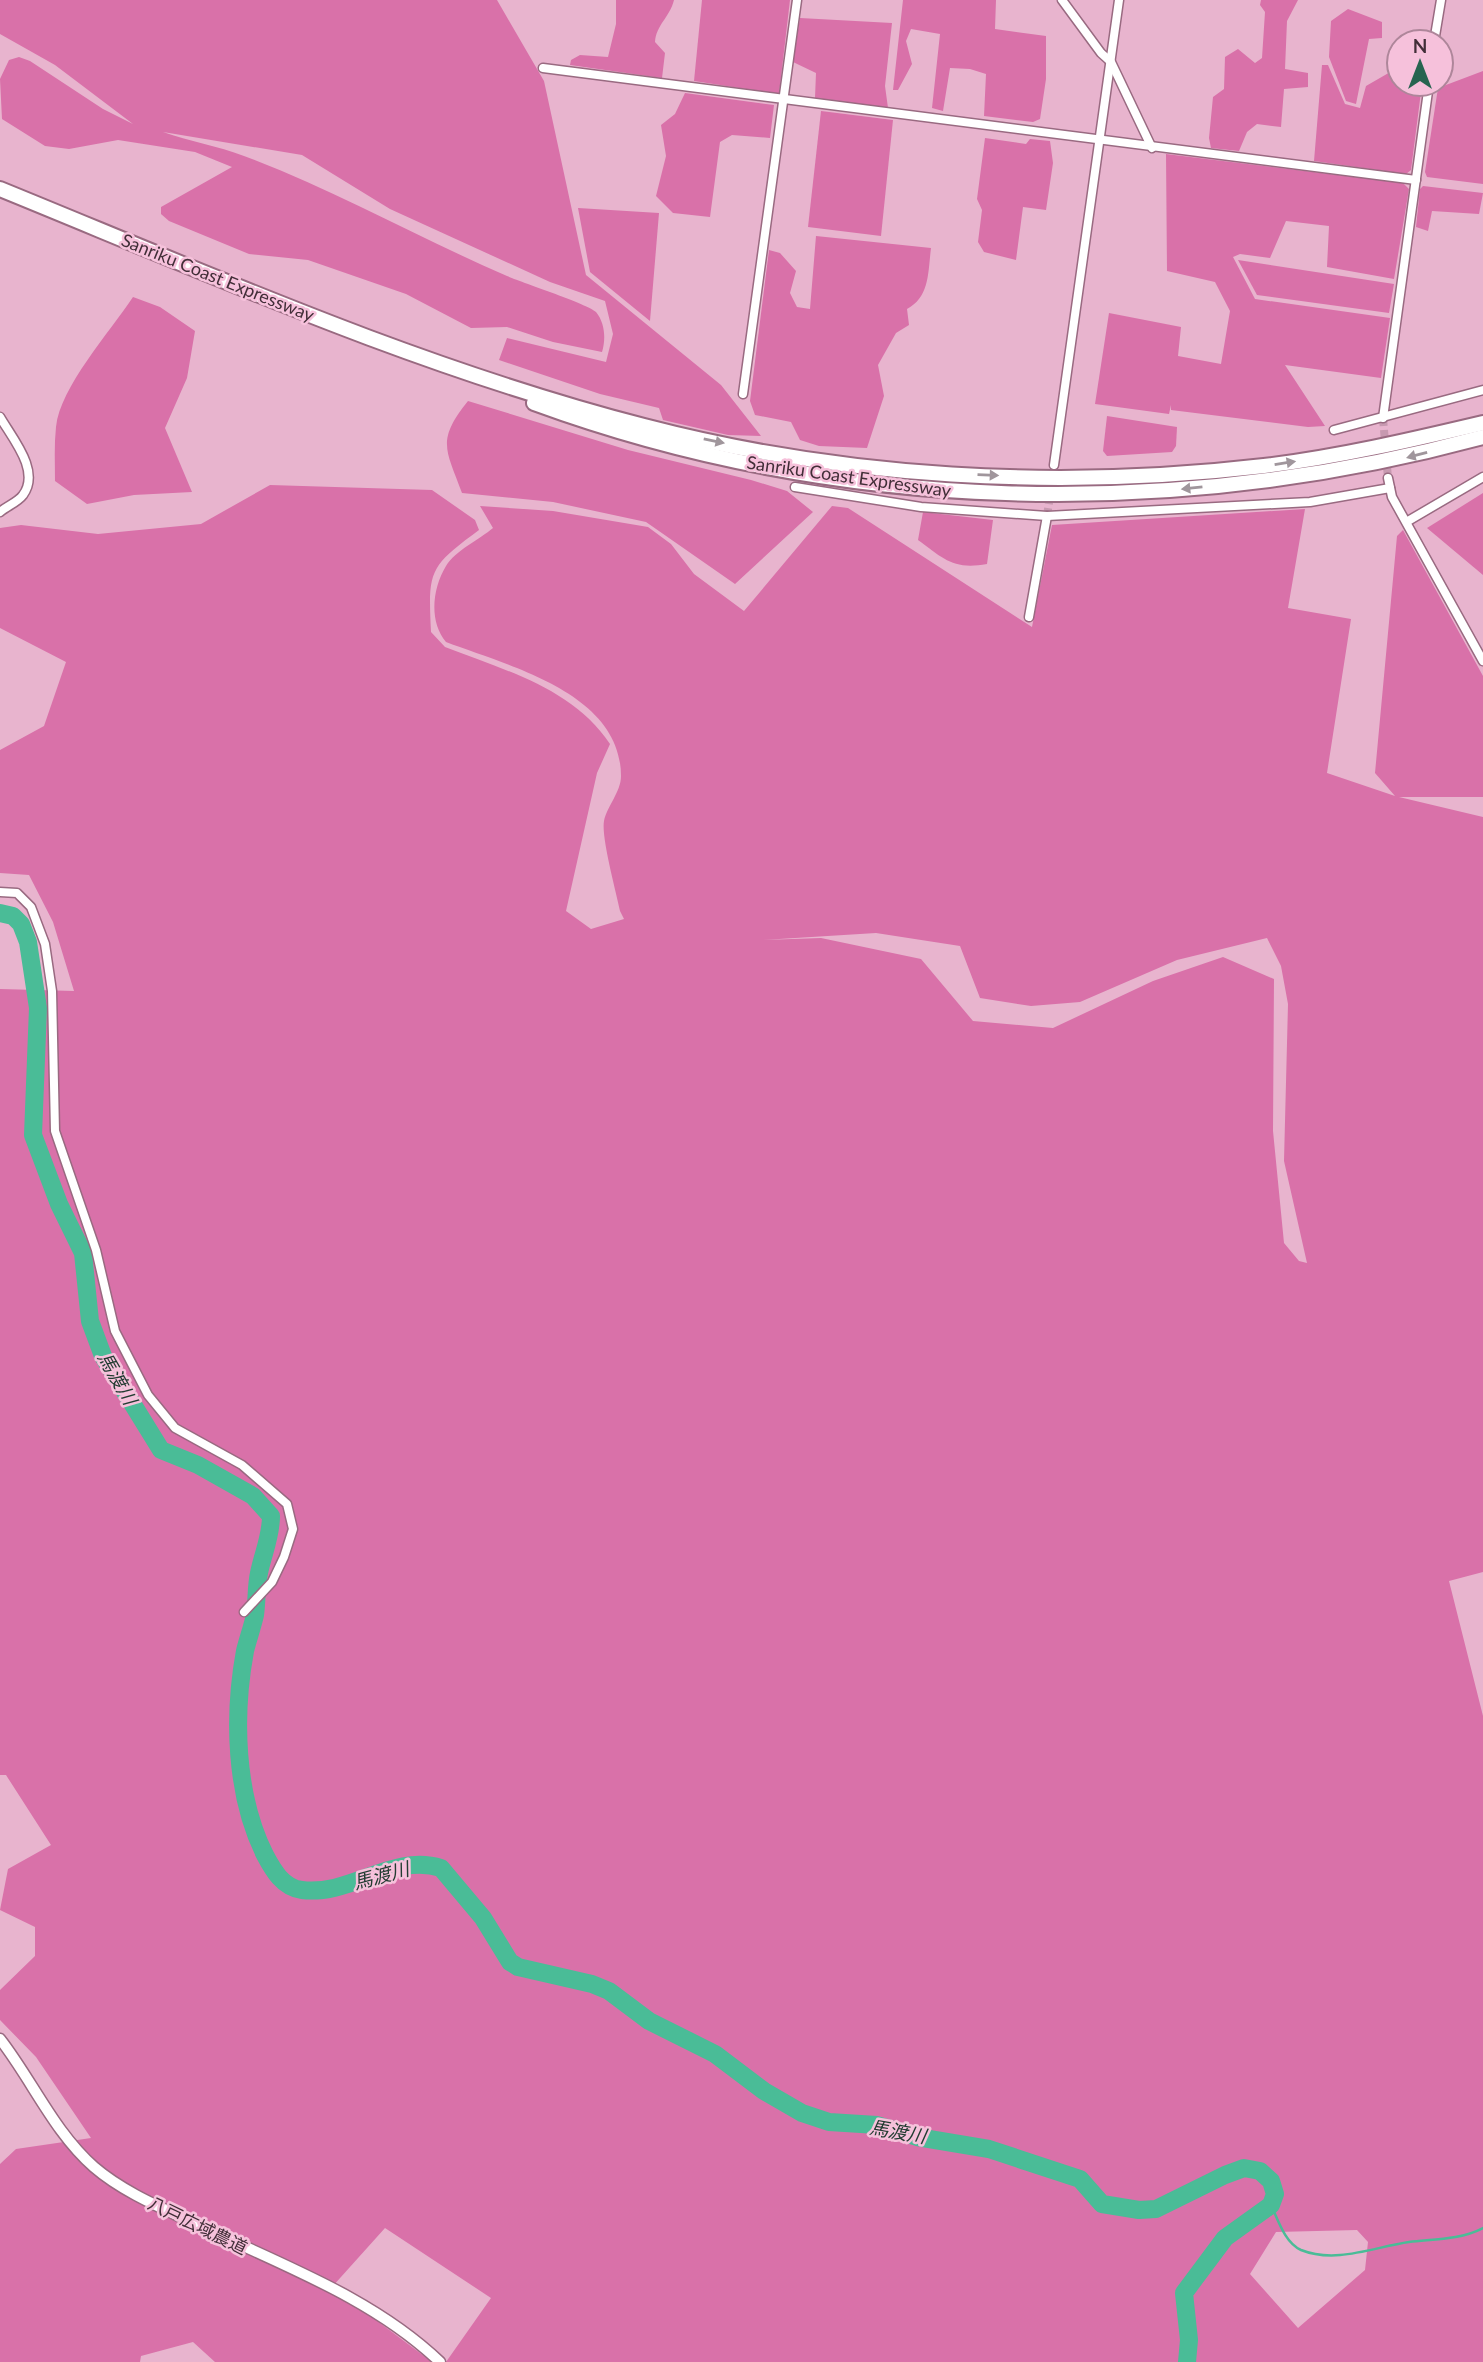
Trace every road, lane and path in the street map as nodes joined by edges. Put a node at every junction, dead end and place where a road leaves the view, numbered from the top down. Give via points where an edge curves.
1 (797, 0) edge
2 (1062, 0) edge
3 (1119, 0) edge
4 (1441, 0) edge
5 (1436, 28) edge
6 (1111, 61) junction
7 (543, 68) dead end
8 (1427, 98) edge
9 (783, 100) junction
10 (1098, 141) junction
11 (1152, 148) junction
12 (1416, 180) junction
13 (0, 190) edge
14 (436, 362) junction
15 (1483, 390) edge
16 (743, 394) dead end
17 (1483, 413) edge
18 (0, 417) edge
19 (1383, 418) junction
20 (1483, 423) edge
21 (1334, 430) dead end
22 (1483, 437) edge
23 (1379, 447) junction
24 (1054, 465) dead end
25 (1483, 477) edge
26 (1388, 478) tunnel mouth
27 (795, 487) dead end
28 (1390, 488) junction
29 (0, 512) edge
30 (1047, 516) junction
31 (1408, 521) junction
32 (1030, 617) dead end
33 (1483, 661) edge
34 (0, 892) edge
35 (244, 1612) dead end
36 (0, 2039) edge
37 (440, 2362) edge

1 - 9 street
2 - 6 street
3 - 6 street
4 - 5 street
6 - 10 street
6 - 11 street
7 - 9 street
8 - 12 street
9 - 10 street
9 - 16 street
10 - 11 street
10 - 24 street
11 - 12 street
12 - 19 street
13 - 14 highway, Sanriku Coast Expressway
22 -> 14 highway, Sanriku Coast Expressway via 1407,458 1291,478 1079,495 965,492 760,466 645,438 551,409
14 -> 23 highway, Sanriku Coast Expressway via 645,427 776,454 880,467 1120,478 1264,466
15 - 19 street
17 - 23 highway
18 - 29 street via 30,478 22,497
19 - 21 street
20 - 23 highway, Sanriku Coast Expressway
25 - 31 street
26 - 28 street
27 - 30 street via 921,507
28 - 30 street via 1310,502
28 - 31 street
30 - 32 street
31 - 33 street
34 - 35 street via 17,893 31,907 45,944 52,990 55,1131 96,1250 115,1331 148,1395 175,1428 242,1465 287,1504 293,1529 284,1557 272,1582
36 - 37 street, 八戸広域農道 via 59,2127 95,2168 145,2199 367,2308

